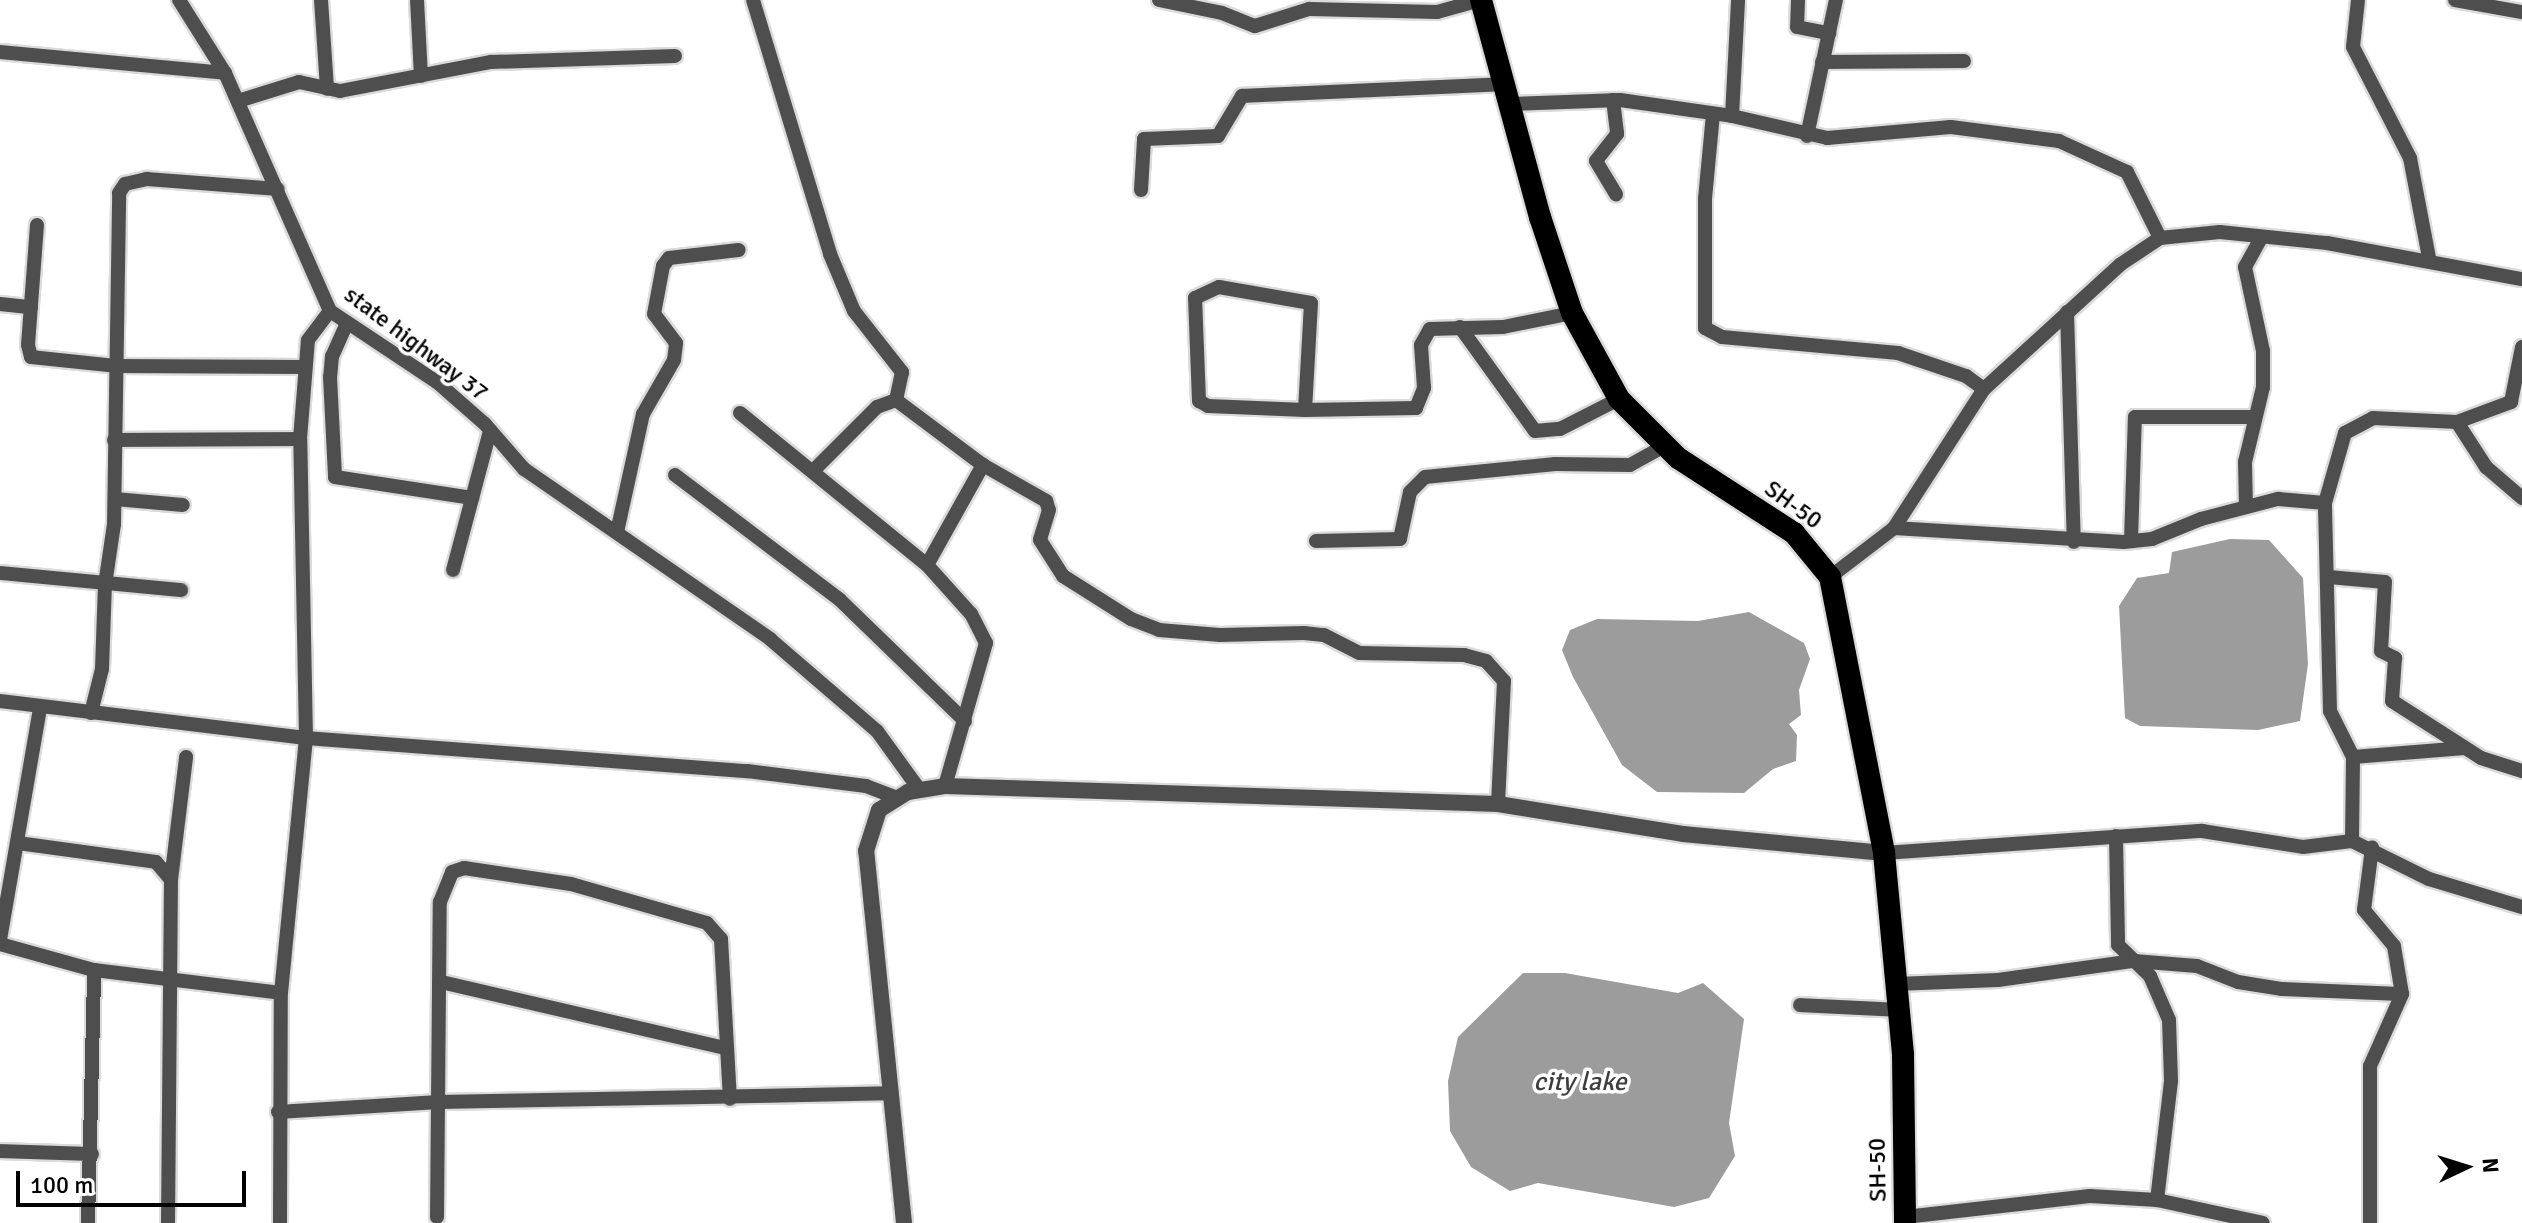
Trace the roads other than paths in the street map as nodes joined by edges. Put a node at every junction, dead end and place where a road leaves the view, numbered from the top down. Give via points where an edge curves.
1 (179, 0) edge
2 (321, 0) edge
3 (417, 0) edge
4 (753, 0) edge
5 (1159, 0) edge
6 (1481, 0) edge
7 (1738, 0) edge
8 (1798, 0) edge
9 (1836, 0) edge
10 (2358, 0) edge
11 (2455, 0) edge
12 (2522, 12) edge
13 (1829, 33) junction
14 (0, 52) edge
15 (675, 56) dead end
16 (1964, 61) dead end
17 (1822, 62) junction
18 (225, 73) junction
19 (421, 76) junction
20 (327, 89) junction
21 (1508, 94) junction
22 (1613, 100) junction
23 (238, 101) junction
24 (1713, 114) junction
25 (1732, 116) junction
26 (1807, 136) junction
27 (278, 189) junction
28 (1141, 190) dead end
29 (1616, 194) dead end
30 (37, 225) dead end
31 (2160, 238) junction
32 (2261, 238) junction
33 (739, 250) dead end
34 (2429, 258) junction
35 (2522, 279) edge
36 (0, 304) edge
37 (31, 307) junction
38 (330, 311) junction
39 (2067, 312) junction
40 (1572, 313) junction
41 (347, 323) junction
42 (1460, 327) junction
43 (2522, 347) edge
44 (116, 366) junction
45 (305, 367) junction
46 (1984, 389) junction
47 (1619, 399) junction
48 (896, 400) junction
49 (2516, 403) edge
50 (1305, 410) junction
51 (740, 413) dead end
52 (2255, 417) junction
53 (2457, 422) junction
54 (490, 431) junction
55 (300, 439) junction
56 (114, 440) junction
57 (1664, 446) junction
58 (983, 465) junction
59 (813, 471) junction
60 (675, 475) dead end
61 (472, 498) junction
62 (2522, 498) edge
63 (115, 499) junction
64 (2325, 503) junction
65 (183, 505) dead end
66 (2246, 507) junction
67 (1894, 528) junction
68 (617, 532) junction
69 (1316, 541) dead end
70 (2131, 541) junction
71 (2074, 542) junction
72 (927, 565) junction
73 (453, 570) dead end
74 (0, 573) edge
75 (1830, 577) junction
76 (2329, 577) junction
77 (105, 585) junction
78 (181, 590) dead end
79 (0, 701) edge
80 (40, 708) junction
81 (91, 713) junction
82 (965, 721) junction
83 (306, 738) junction
84 (2466, 748) junction
85 (186, 757) dead end
86 (2353, 757) junction
87 (2522, 771) edge
88 (945, 786) junction
89 (919, 789) junction
90 (895, 797) junction
91 (1498, 804) junction
92 (2116, 836) junction
93 (2352, 841) junction
94 (18, 843) junction
95 (2372, 848) junction
96 (1884, 853) junction
97 (171, 880) junction
98 (2522, 907) edge
99 (0, 942) edge
100 (2134, 961) junction
101 (94, 970) junction
102 (173, 981) junction
103 (441, 982) junction
104 (1896, 984) junction
105 (281, 993) junction
106 (2402, 994) junction
107 (1800, 1005) dead end
108 (1899, 1010) junction
109 (724, 1048) junction
110 (889, 1093) junction
111 (730, 1099) junction
112 (439, 1102) junction
113 (278, 1112) junction
114 (0, 1151) edge
115 (92, 1154) junction
116 (2157, 1200) junction
117 (437, 1217) dead end
118 (1905, 1220) edge
119 (88, 1223) edge
120 (168, 1223) edge
121 (280, 1223) edge
122 (904, 1223) edge
123 (2263, 1223) edge
124 (2370, 1223) edge

1 - 18 street, state highway 37
2 - 20 street
3 - 19 street
4 - 48 street via 830,254 854,311 902,372
5 - 6 street via 1255,26 1309,9 1437,12
6 - 21 highway, SH-50
7 - 25 street
8 - 13 street via 1797,27
9 - 13 street
10 - 34 street via 2353,47 2410,158
11 - 12 street
13 - 17 street
14 - 18 street
15 - 19 street via 491,62
16 - 17 street
17 - 26 street
18 - 23 street, state highway 37
19 - 20 street
20 - 23 street via 299,82
21 - 22 street
21 - 28 street via 1242,96 1218,136 1144,139
21 - 40 highway, SH-50
22 - 24 street
22 - 29 street via 1617,134 1596,161
23 - 27 street, state highway 37
24 - 25 street
24 - 46 street via 1705,214 1705,328 1722,337 1898,353 1966,376
25 - 26 street
26 - 31 street via 1951,127 2059,141 2127,172
27 - 38 street, state highway 37
27 - 44 street via 147,179 125,184 118,210
30 - 37 street
31 - 32 street via 2193,232
31 - 39 street
32 - 34 street
32 - 52 street via 2245,267 2263,351 2263,387
33 - 68 street via 669,258 663,266 654,314 676,343 674,360 643,414
34 - 35 street
36 - 37 street
37 - 44 street via 31,357
38 - 41 street, state highway 37
38 - 45 street via 308,340
39 - 46 street
39 - 71 street
40 - 42 street via 1503,327
40 - 47 highway, SH-50
41 - 54 street, state highway 37 via 437,382
41 - 61 street via 338,338 330,377 335,477
42 - 47 street via 1535,431 1560,429
42 - 50 street via 1438,327 1424,335 1424,388 1416,408
43 - 49 street
44 - 45 street
44 - 56 street
45 - 55 street
46 - 67 street
47 - 57 highway, SH-50
48 - 58 street
48 - 59 street via 877,407
49 - 53 street
50 - 50 street via 1208,406 1199,401 1195,298 1219,287 1311,303
51 - 59 street
52 - 66 street via 2245,462
52 - 70 street via 2135,417
53 - 62 street via 2486,467
53 - 64 street via 2373,418 2345,433
54 - 61 street
54 - 68 street, state highway 37 via 524,469
55 - 56 street
55 - 83 street
56 - 63 street
57 - 69 street via 1630,465 1555,464 1425,477 1410,492 1400,539
57 - 75 highway, SH-50 via 1794,533
58 - 72 street
58 - 91 street via 1046,501 1049,510 1040,540 1063,576 1131,619 1159,630 1304,633 1324,635 1359,653 1464,655 1486,661 1504,681
59 - 72 street
60 - 82 street via 850,608
61 - 73 street
63 - 65 street
63 - 77 street
64 - 66 street via 2278,499
64 - 76 street
66 - 70 street via 2152,539
67 - 71 street
67 - 75 street
68 - 89 street, state highway 37 via 770,639 859,713
70 - 71 street
72 - 82 street via 984,631 984,659
74 - 77 street
75 - 96 highway, SH-50
76 - 84 street via 2385,582 2381,651 2395,658 2392,701
76 - 86 street via 2330,711
77 - 78 street
77 - 81 street via 102,669
79 - 80 street
80 - 81 street
80 - 94 street
81 - 83 street
82 - 88 street
83 - 90 street via 747,771 866,786
83 - 105 street
84 - 86 street
84 - 87 street
85 - 97 street
86 - 93 street
88 - 89 street
88 - 91 street
89 - 90 street
90 - 110 street via 879,810 866,851
91 - 96 street via 1683,834
92 - 93 street via 2202,831 2303,847
92 - 96 street
92 - 100 street via 2118,945
93 - 95 street
94 - 97 street via 156,862
94 - 99 street
95 - 98 street via 2429,879
95 - 106 street via 2364,910 2394,946
96 - 104 highway, SH-50
97 - 102 street
99 - 101 street
100 - 104 street via 1998,980
100 - 106 street via 2197,966 2238,982 2282,989
100 - 116 street via 2150,976 2169,1020 2171,1081
101 - 102 street
101 - 115 street
102 - 105 street
102 - 120 street
103 - 109 street
103 - 109 street via 440,902 452,872 464,868 571,884 707,923 721,939
103 - 112 street
104 - 108 highway, SH-50
105 - 113 street
106 - 124 street via 2370,1066
107 - 108 street
108 - 118 highway, SH-50
109 - 111 street
110 - 111 street
110 - 122 street
111 - 112 street
112 - 113 street
112 - 117 street
113 - 121 street
114 - 115 street
115 - 119 street
116 - 118 street via 2090,1196
116 - 123 street

